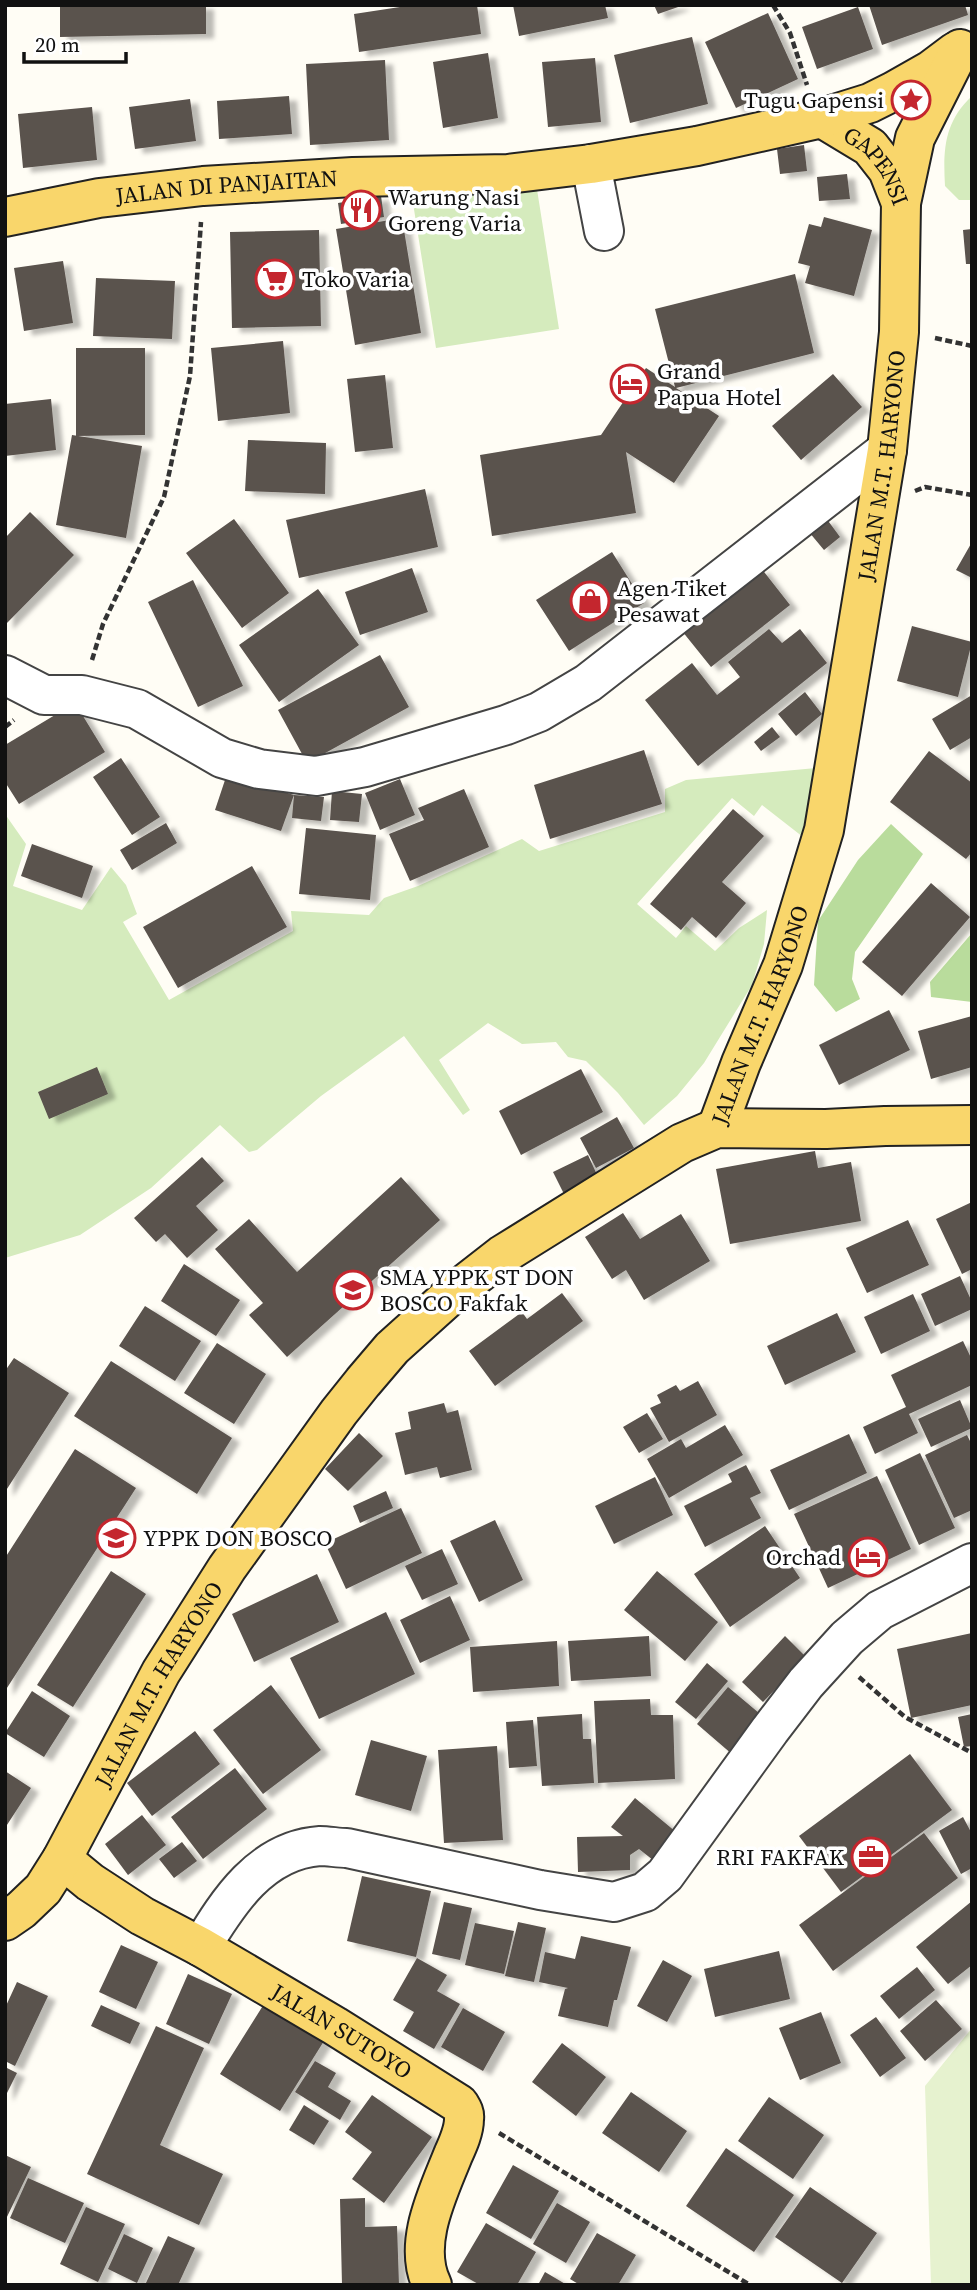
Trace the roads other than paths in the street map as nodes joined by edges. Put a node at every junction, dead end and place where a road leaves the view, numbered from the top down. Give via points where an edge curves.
1 (966, 42) edge
2 (819, 119) junction
3 (591, 164) junction
4 (901, 203) junction
5 (5, 216) edge
6 (604, 231) dead end
7 (887, 450) junction
8 (5, 675) edge
9 (972, 1125) edge
10 (717, 1128) junction
11 (972, 1563) edge
12 (62, 1858) junction
13 (5, 1921) edge
14 (201, 1947) junction
15 (432, 2285) edge

1 - 2 main road, GAPENSI via 932,70 894,91
1 - 4 main road, GAPENSI via 915,138
2 - 3 main road, JALAN DI PANJAITAN
2 - 4 main road, GAPENSI via 870,147 888,170
3 - 5 main road, JALAN DI PANJAITAN via 508,174 203,186 99,198
3 - 6 street
4 - 7 main road, JALAN M.T. HARYONO via 899,332
7 - 8 street via 588,684 506,725 365,767 316,776 259,769 222,758 138,709 82,695 44,695
7 - 10 main road, JALAN M.T. HARYONO via 824,830 783,965
9 - 10 main road
10 - 12 main road, JALAN M.T. HARYONO via 682,1143 502,1255 392,1348 339,1412 227,1568 161,1672
11 - 14 street via 880,1610 832,1654 770,1730 665,1875 645,1892 614,1902 320,1846 295,1851 257,1871 221,1913
12 - 13 main road, JALAN M.T. HARYONO via 43,1889
12 - 14 main road, JALAN SUTOYO via 142,1916
14 - 15 main road, JALAN SUTOYO via 335,2026 453,2100 463,2111 461,2136 434,2202 427,2233 425,2264

